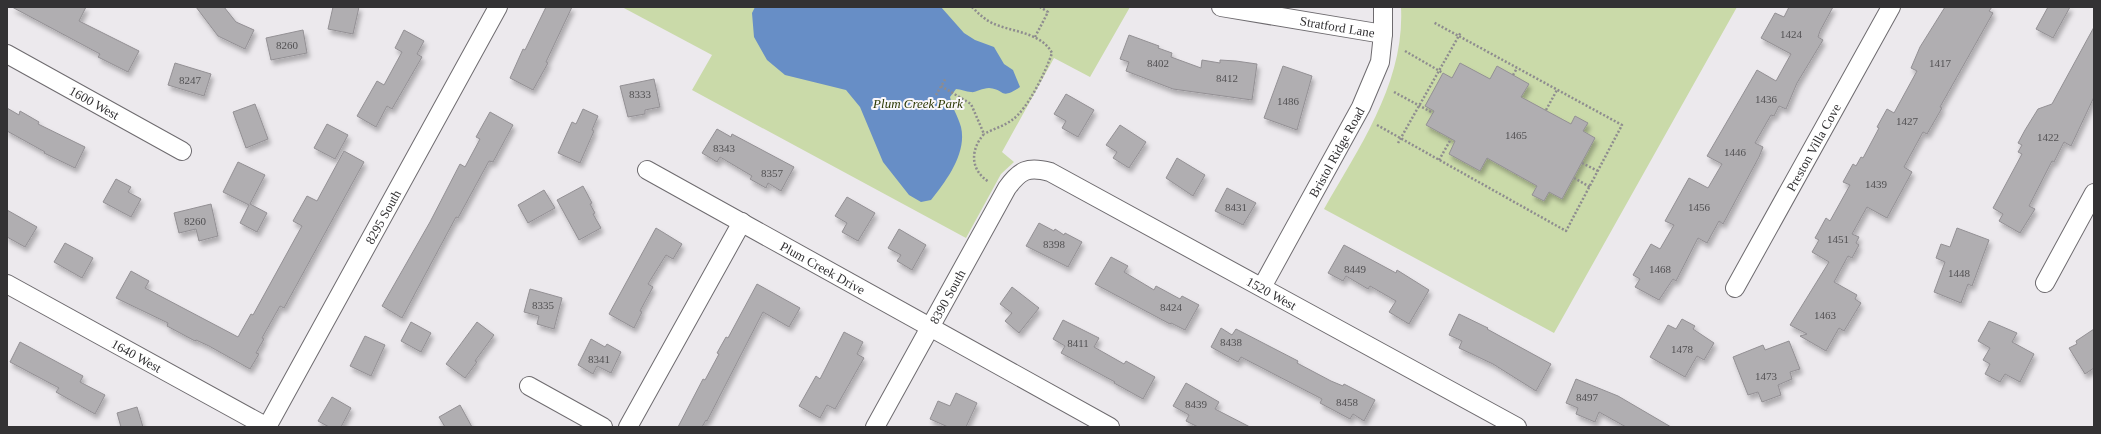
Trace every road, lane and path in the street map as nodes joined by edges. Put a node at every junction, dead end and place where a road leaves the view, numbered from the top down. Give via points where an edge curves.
1 (498, 7) edge
2 (972, 7) edge
3 (1040, 7) edge
4 (1221, 7) edge
5 (1383, 7) edge
6 (1891, 7) edge
7 (1433, 22) dead end
8 (1461, 32) dead end
9 (1383, 34) junction
10 (1459, 36) junction
11 (1034, 37) junction
12 (1405, 52) dead end
13 (7, 54) edge
14 (1517, 68) junction
15 (1439, 70) junction
16 (1444, 73) dead end
17 (1513, 75) dead end
18 (946, 78) dead end
19 (941, 86) junction
20 (1558, 90) junction
21 (1394, 92) dead end
22 (936, 95) dead end
23 (1419, 105) junction
24 (1546, 110) dead end
25 (1433, 113) dead end
26 (1377, 126) dead end
27 (984, 134) junction
28 (1400, 138) junction
29 (1451, 139) dead end
30 (1398, 143) dead end
31 (182, 151) dead end
32 (1439, 160) junction
33 (1582, 162) dead end
34 (647, 170) dead end
35 (1024, 170) joint
36 (1598, 171) junction
37 (1574, 178) dead end
38 (989, 182) dead end
39 (1590, 186) junction
40 (2094, 193) edge
41 (742, 222) junction
42 (2045, 283) dead end
43 (7, 284) edge
44 (1262, 288) junction
45 (1735, 288) dead end
46 (930, 328) junction
47 (529, 386) dead end
48 (267, 427) edge
49 (603, 427) edge
50 (628, 427) edge
51 (874, 427) edge
52 (1110, 427) edge
53 (1517, 427) edge

1 - 48 street, 8295 South
2 - 11 path via 991,22
3 - 11 path via 1048,12
4 - 9 street, Stratford Lane
5 - 9 street, Bristol Ridge Road
6 - 45 street, Preston Villa Cove
7 - 10 path
8 - 10 path
9 - 44 street, Bristol Ridge Road via 1380,62 1361,107
10 - 14 path
10 - 15 path
11 - 27 path via 1048,46 1052,53 1048,64 1021,113 1013,120
12 - 15 path
13 - 31 street, 1600 West
14 - 17 path
14 - 20 path
15 - 16 path
15 - 23 path
18 - 19 path
19 - 22 path
19 - 27 path via 971,104
20 - 24 path
20 - 36 path via 1622,125
21 - 23 path
23 - 25 path
23 - 28 path
26 - 28 path
27 - 38 path via 974,150 974,159 976,169 982,178
28 - 30 path
28 - 32 path
29 - 32 path
32 - 39 path via 1566,231
33 - 36 path
34 - 41 street, Plum Creek Drive
35 - 44 street, 1520 West via 1037,168 1050,172
35 - 46 street, 8390 South via 1006,188
36 - 39 path
37 - 39 path
40 - 42 street
41 - 46 street, Plum Creek Drive
41 - 50 street
43 - 48 street, 1640 West
44 - 53 street, 1520 West
46 - 51 street, 8390 South
46 - 52 street, Plum Creek Drive
47 - 49 street

